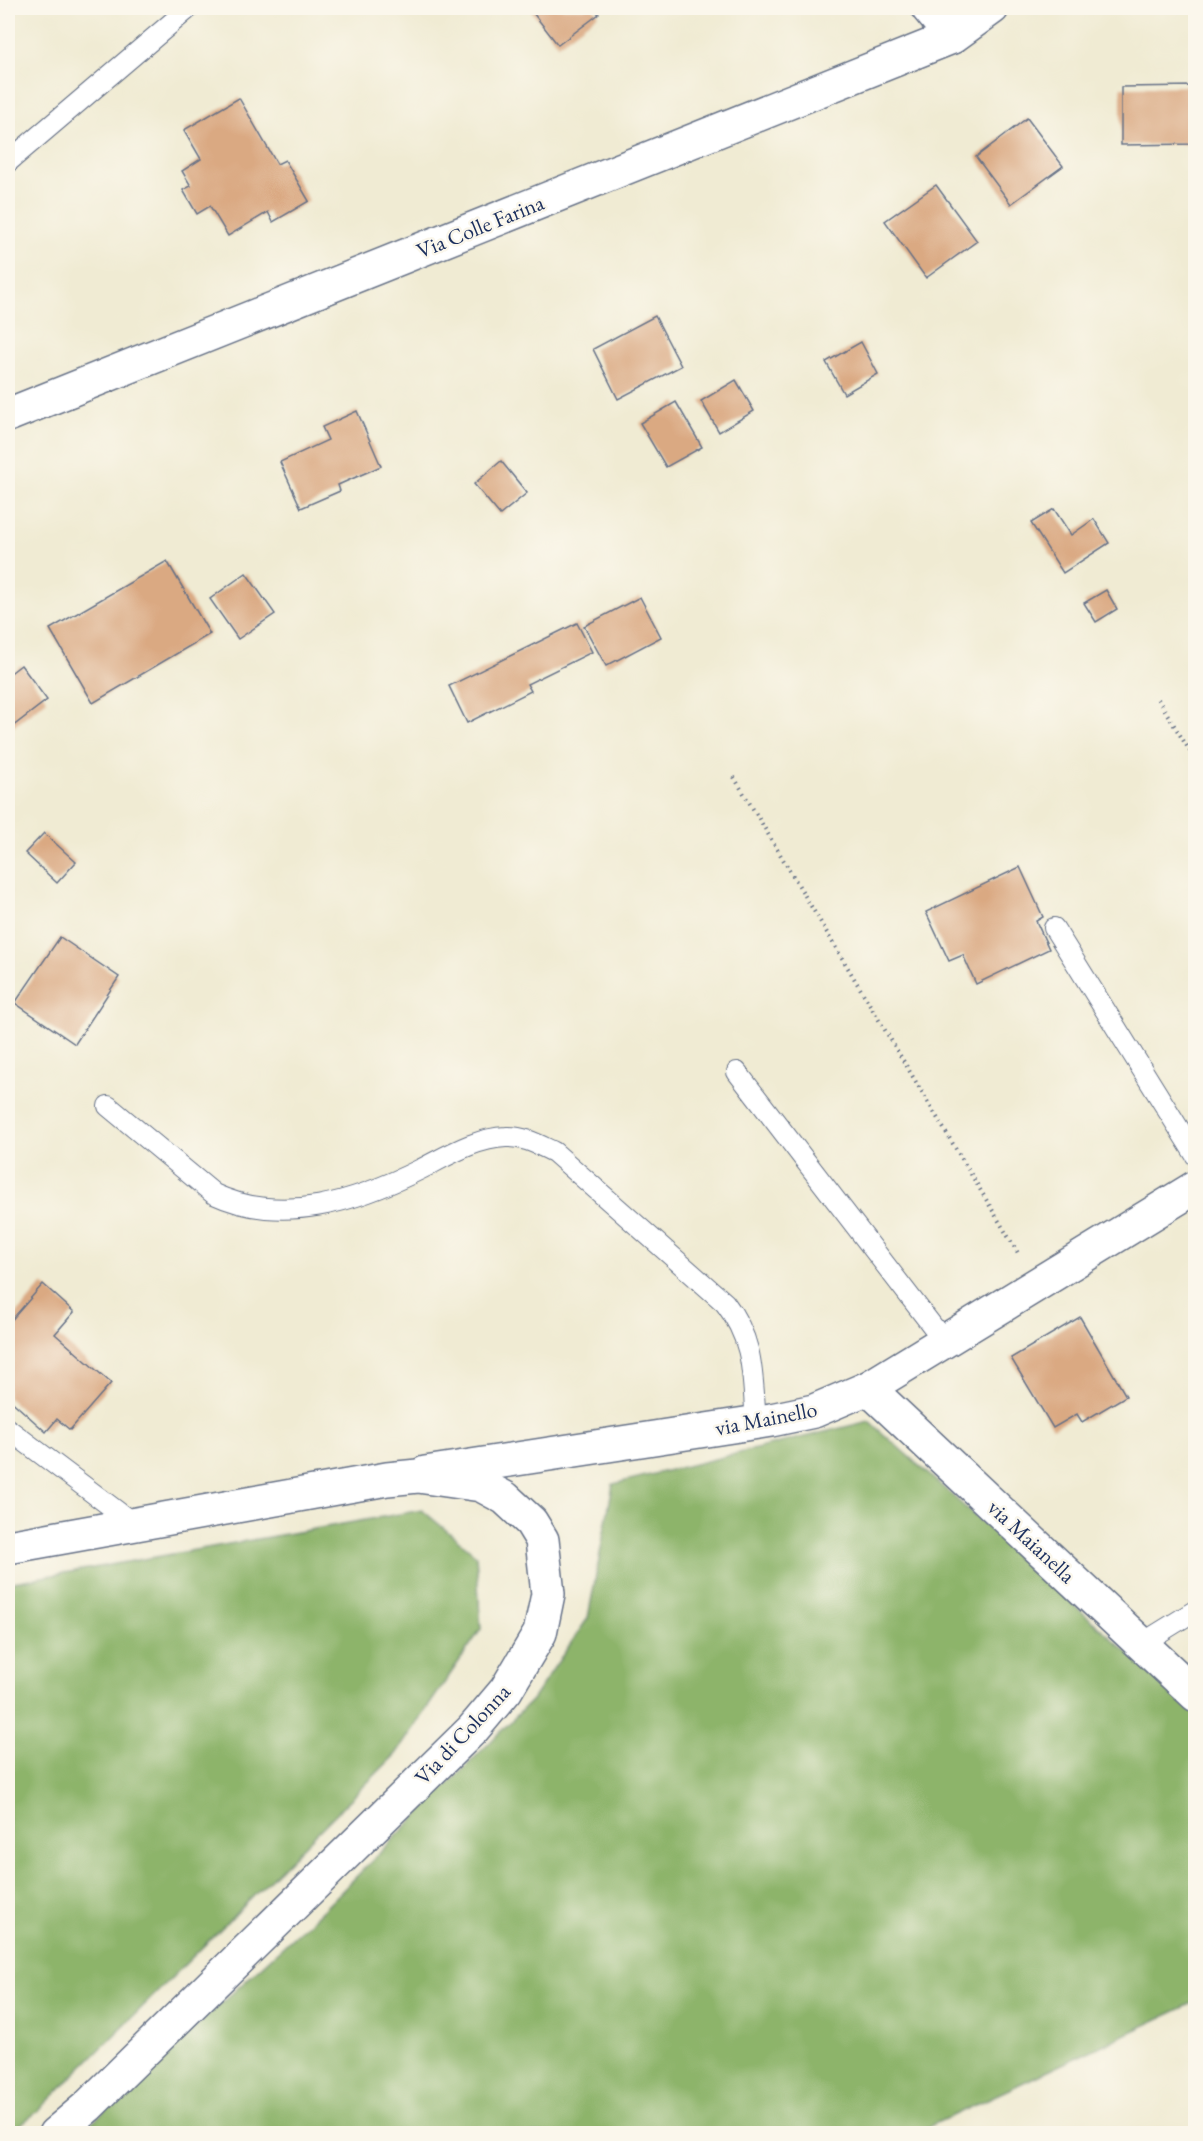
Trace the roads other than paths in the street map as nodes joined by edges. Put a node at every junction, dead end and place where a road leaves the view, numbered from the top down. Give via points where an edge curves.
1 (189, 8) edge
2 (928, 8) edge
3 (992, 8) edge
4 (952, 37) junction
5 (8, 162) edge
6 (8, 415) edge
7 (1054, 928) dead end
8 (737, 1072) dead end
9 (108, 1106) dead end
10 (1196, 1156) edge
11 (1196, 1187) edge
12 (944, 1341) junction
13 (868, 1388) junction
14 (756, 1422) junction
15 (8, 1429) edge
16 (387, 1479) junction
17 (134, 1524) junction
18 (8, 1546) edge
19 (1196, 1610) edge
20 (1141, 1644) junction
21 (1196, 1695) edge
22 (55, 2133) edge

1 - 5 lane
2 - 4 street
3 - 4 street, Via Colle Farina
4 - 6 street, Via Colle Farina
7 - 10 lane
8 - 12 lane
9 - 14 lane via 214,1194 251,1207 295,1209 341,1201 391,1184 479,1142 508,1137 533,1141 554,1152 725,1303 738,1320 750,1354
11 - 12 street, via Mainello
12 - 13 street, via Mainello
13 - 14 street, via Mainello via 814,1411
13 - 20 street, via Maianella
14 - 16 street, via Mainello
15 - 17 lane
16 - 17 street, Via di Colonna
16 - 22 street, Via di Colonna via 418,1476 481,1485 505,1498 531,1522 542,1540 548,1594 540,1633 506,1690 473,1729
17 - 18 street, Via di Colonna
19 - 20 lane
20 - 21 street, via Maianella

